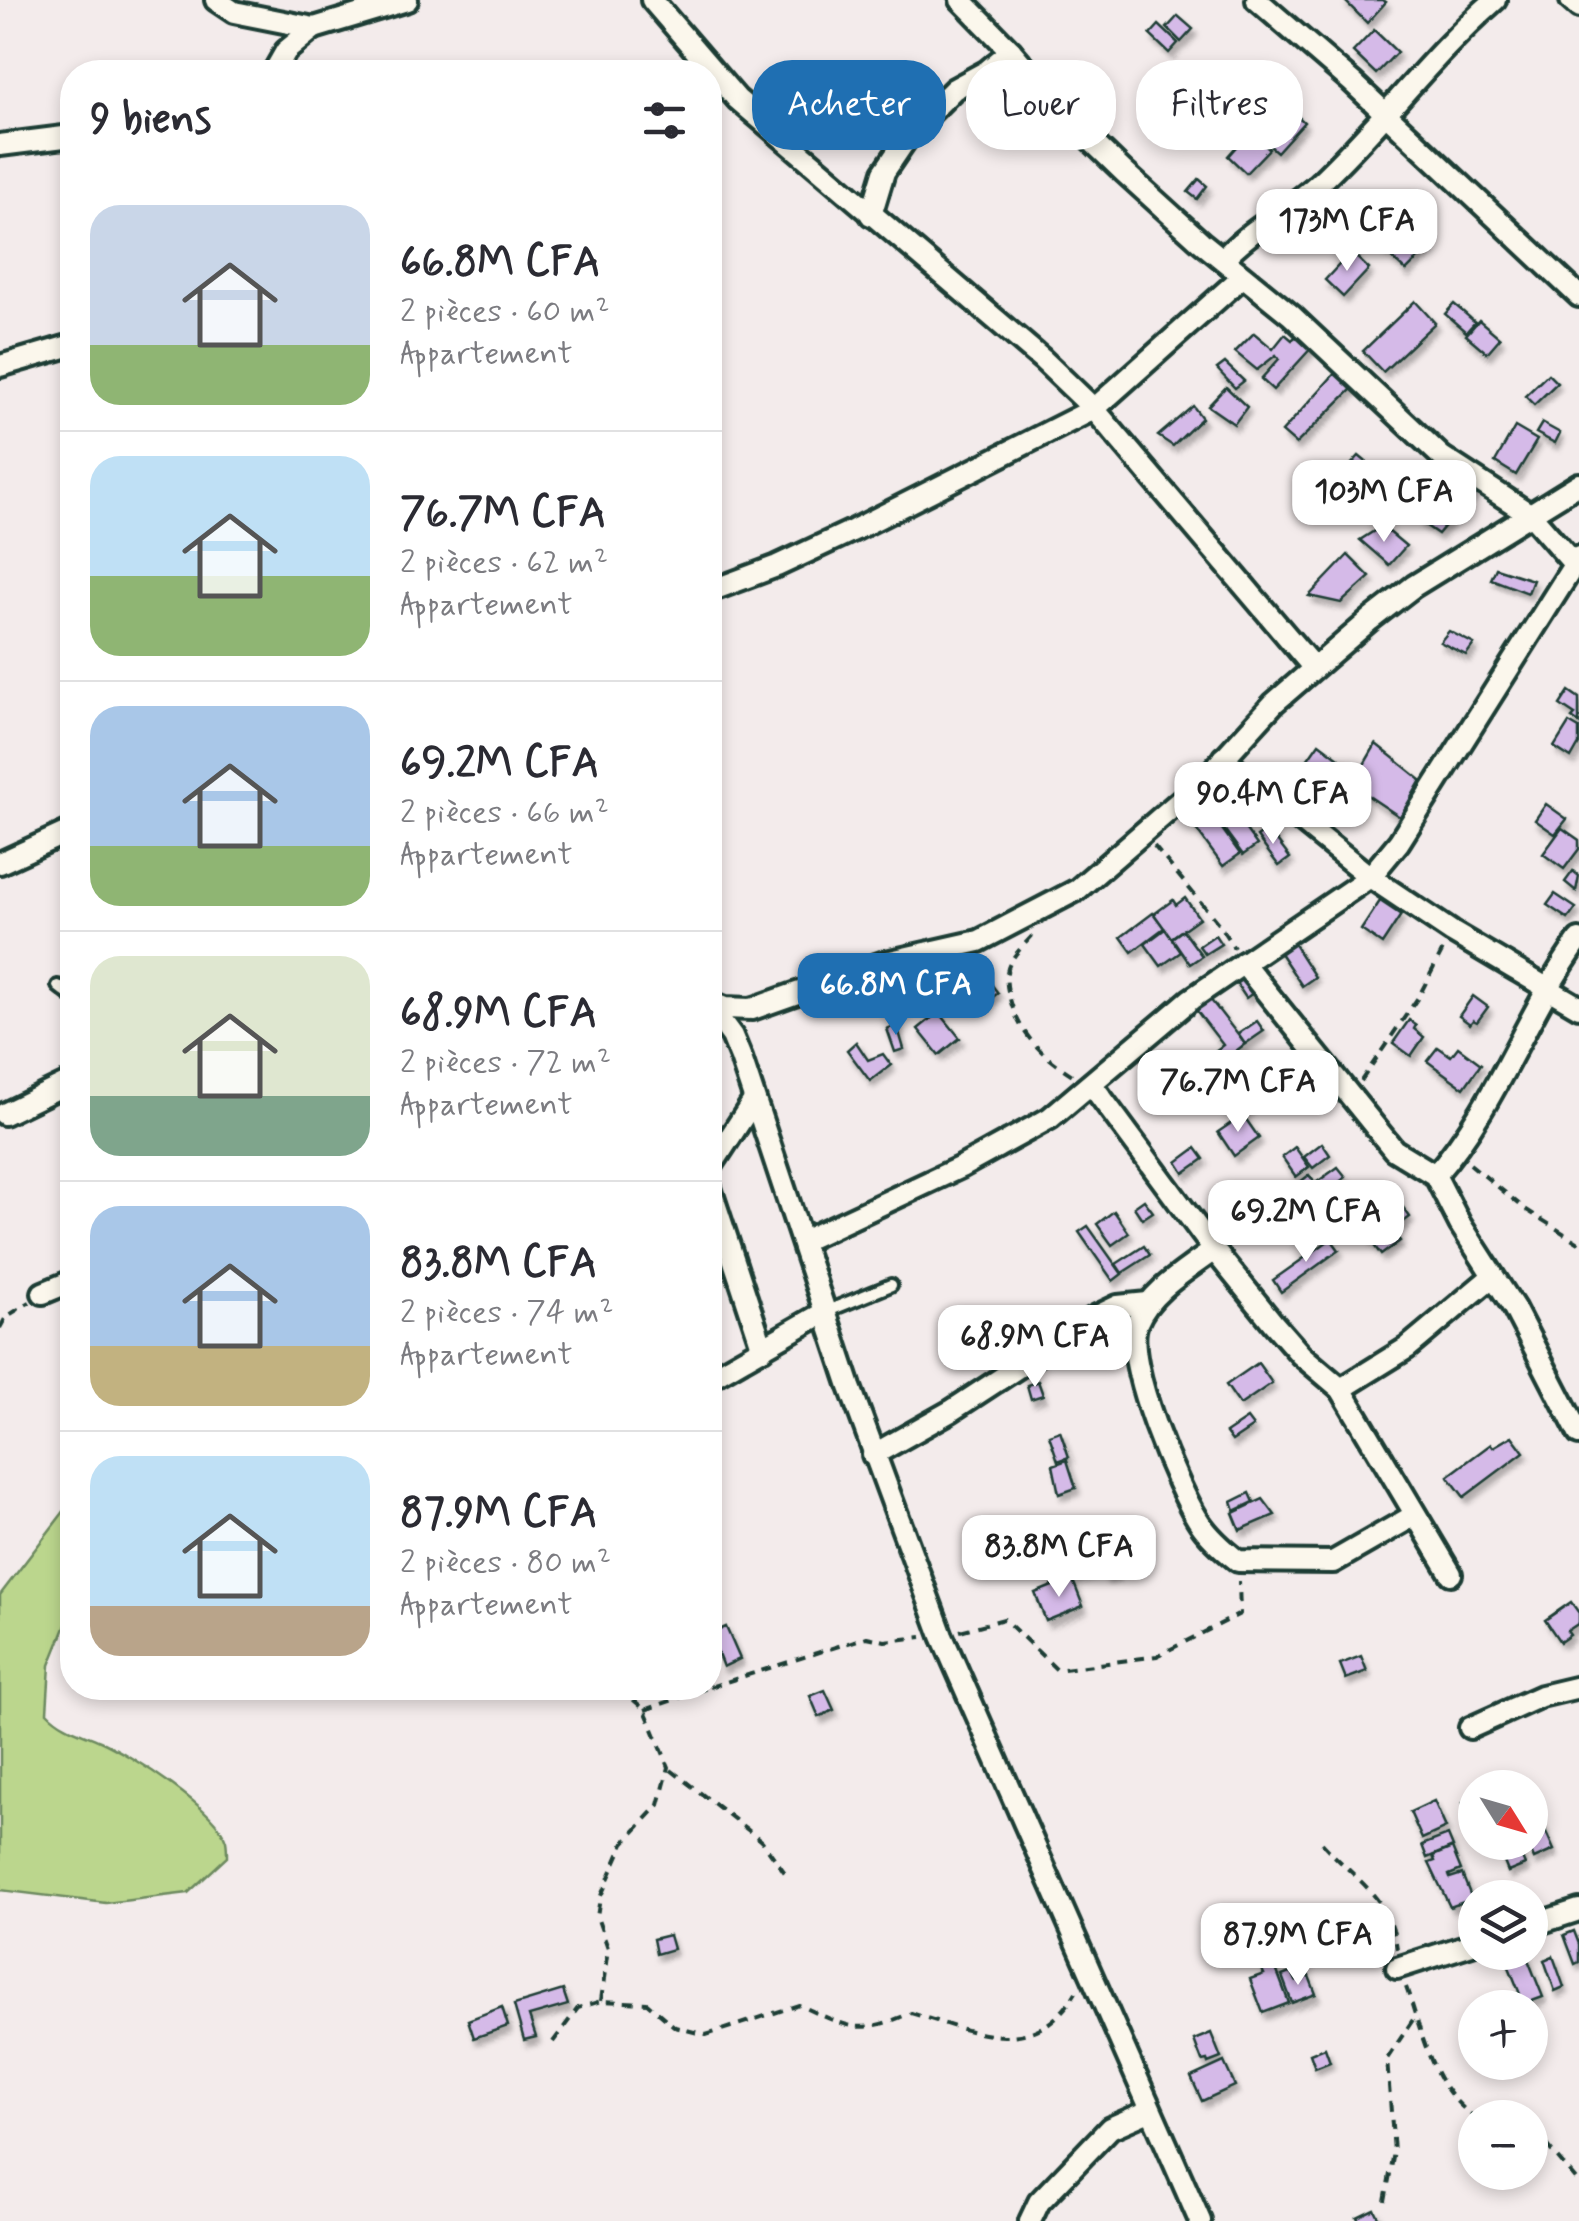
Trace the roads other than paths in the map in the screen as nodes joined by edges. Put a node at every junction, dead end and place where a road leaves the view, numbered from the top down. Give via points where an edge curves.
1 (216, 0) edge
2 (652, 0) edge
3 (960, 0) edge
4 (1257, 0) edge
5 (1495, 0) edge
6 (1571, 0) edge
7 (396, 2) edge
8 (1579, 7) edge
9 (314, 28) junction
10 (1010, 51) junction
11 (281, 60) edge
12 (698, 60) edge
13 (722, 88) edge
14 (1384, 116) junction
15 (60, 138) edge
16 (0, 146) edge
17 (870, 215) junction
18 (1223, 259) junction
19 (1242, 276) junction
20 (1579, 296) edge
21 (60, 348) edge
22 (0, 366) edge
23 (1094, 409) junction
24 (1579, 484) edge
25 (1532, 515) junction
26 (1577, 560) edge
27 (722, 587) edge
28 (1313, 666) junction
29 (1222, 758) junction
30 (60, 836) edge
31 (0, 864) edge
32 (1370, 877) junction
33 (1579, 940) edge
34 (1243, 963) junction
35 (1547, 987) junction
36 (722, 1007) edge
37 (1579, 1007) edge
38 (722, 1021) edge
39 (1092, 1086) junction
40 (60, 1087) edge
41 (754, 1100) junction
42 (4, 1114) dead end
43 (722, 1149) edge
44 (1435, 1174) junction
45 (722, 1224) edge
46 (803, 1241) junction
47 (1214, 1250) junction
48 (1492, 1276) junction
49 (891, 1285) dead end
50 (60, 1286) edge
51 (43, 1293) road end
52 (1148, 1303) junction
53 (825, 1312) junction
54 (763, 1349) junction
55 (722, 1371) edge
56 (1341, 1389) junction
57 (1579, 1434) edge
58 (873, 1455) junction
59 (1415, 1515) junction
60 (1451, 1574) dead end
61 (1579, 1687) edge
62 (1470, 1728) dead end
63 (1579, 1910) edge
64 (1548, 1920) edge
65 (1458, 1948) edge
66 (1397, 1968) dead end
67 (1149, 2111) junction
68 (1030, 2221) edge
69 (1200, 2221) edge

1 - 9 street via 234,12
2 - 12 street
3 - 10 street
4 - 14 street
5 - 14 street via 1451,38
6 - 8 street
7 - 9 street
9 - 11 street
10 - 17 street via 954,89 912,132 884,172
10 - 18 street via 1084,134
13 - 17 street
14 - 18 street via 1317,185
14 - 20 street
15 - 16 street
17 - 23 street
18 - 19 street
19 - 23 street
19 - 25 street via 1442,456
21 - 22 street
23 - 27 street via 854,530
23 - 28 street
24 - 25 street
25 - 26 street
25 - 28 street via 1414,586
26 - 32 street via 1399,842
28 - 29 street
29 - 32 street
29 - 36 street via 1077,890 979,941 882,963 752,1008
30 - 31 street
32 - 34 street
32 - 35 street
33 - 35 street
34 - 39 street via 1191,998
34 - 44 street via 1394,1150
35 - 37 street
35 - 44 street via 1498,1084
38 - 41 street
39 - 46 street via 1006,1144
39 - 47 street
40 - 42 street
41 - 43 street
41 - 46 street
44 - 48 street
45 - 54 street
46 - 53 street
47 - 52 street
47 - 56 street via 1288,1341
48 - 56 street via 1407,1348
48 - 57 street
49 - 53 lane
50 - 51 street
52 - 58 street via 1095,1317
52 - 59 street via 1134,1341 1148,1408 1196,1518 1220,1546 1238,1560 1333,1562
53 - 54 street
53 - 58 street
54 - 55 street
56 - 59 street
58 - 67 street via 942,1636
59 - 60 street
61 - 62 street via 1540,1696
63 - 64 street
65 - 66 street
67 - 68 street via 1110,2128
67 - 69 street

